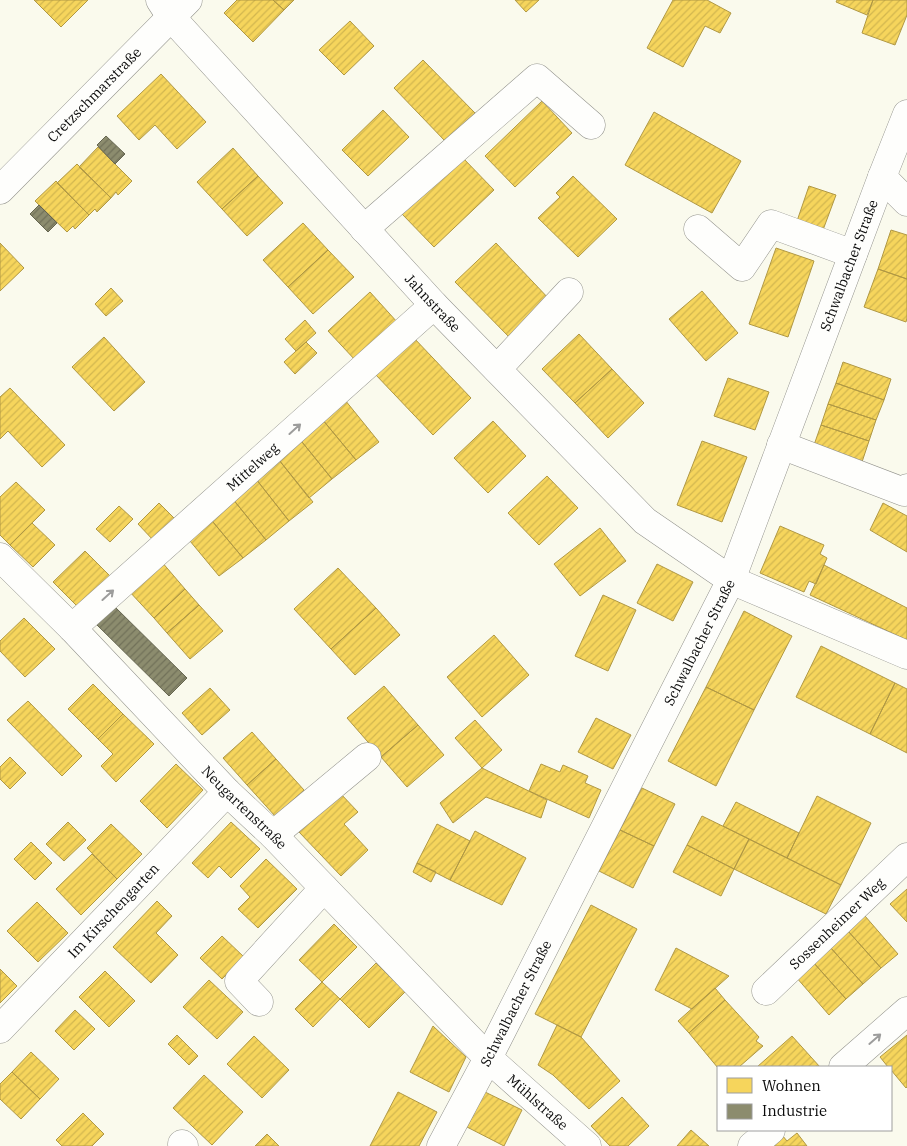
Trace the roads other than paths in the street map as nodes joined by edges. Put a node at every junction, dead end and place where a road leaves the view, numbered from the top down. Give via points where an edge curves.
1 (173, 6) edge
2 (907, 114) edge
3 (590, 125) dead end
4 (882, 177) junction
5 (0, 190) edge
6 (907, 202) edge
7 (364, 229) junction
8 (698, 229) dead end
9 (853, 254) junction
10 (569, 292) dead end
11 (434, 305) junction
12 (496, 369) junction
13 (781, 445) junction
14 (907, 488) edge
15 (0, 557) edge
16 (731, 580) junction
17 (72, 628) junction
18 (907, 655) edge
19 (367, 757) dead end
20 (227, 792) junction
21 (273, 835) junction
22 (907, 857) edge
23 (324, 888) junction
24 (766, 991) dead end
25 (259, 1002) dead end
26 (907, 1012) edge
27 (0, 1029) edge
28 (488, 1058) junction
29 (844, 1066) edge
30 (770, 1131) edge
31 (441, 1146) edge
32 (587, 1146) edge
33 (752, 1146) edge

1 - 5 street, Cretzschmarstraße
1 - 7 street, Jahnstraße
2 - 4 street, Schwalbacher Straße
3 - 7 street via 537,78
4 - 6 street
4 - 9 street, Schwalbacher Straße
7 - 11 street, Jahnstraße
8 - 9 street via 742,267 771,224
9 - 13 street, Schwalbacher Straße
10 - 12 street
11 - 12 street, Jahnstraße
17 -> 11 street, Mittelweg
12 - 16 street, Jahnstraße via 645,521
13 - 14 street via 904,492
13 - 16 street, Schwalbacher Straße
15 - 17 street, Neugartenstraße
16 - 18 street
16 - 28 street, Schwalbacher Straße
17 - 20 street, Neugartenstraße
19 - 21 street
20 - 21 street, Neugartenstraße
20 - 27 street, Im Kirschengarten
21 - 23 street, Neugartenstraße
22 - 24 street, Sossenheimer Weg
23 - 25 street via 238,981
23 - 28 street, Neugartenstraße
29 -> 26 street
28 - 31 street, Schwalbacher Straße
28 - 32 street, Mühlstraße
30 - 33 street

